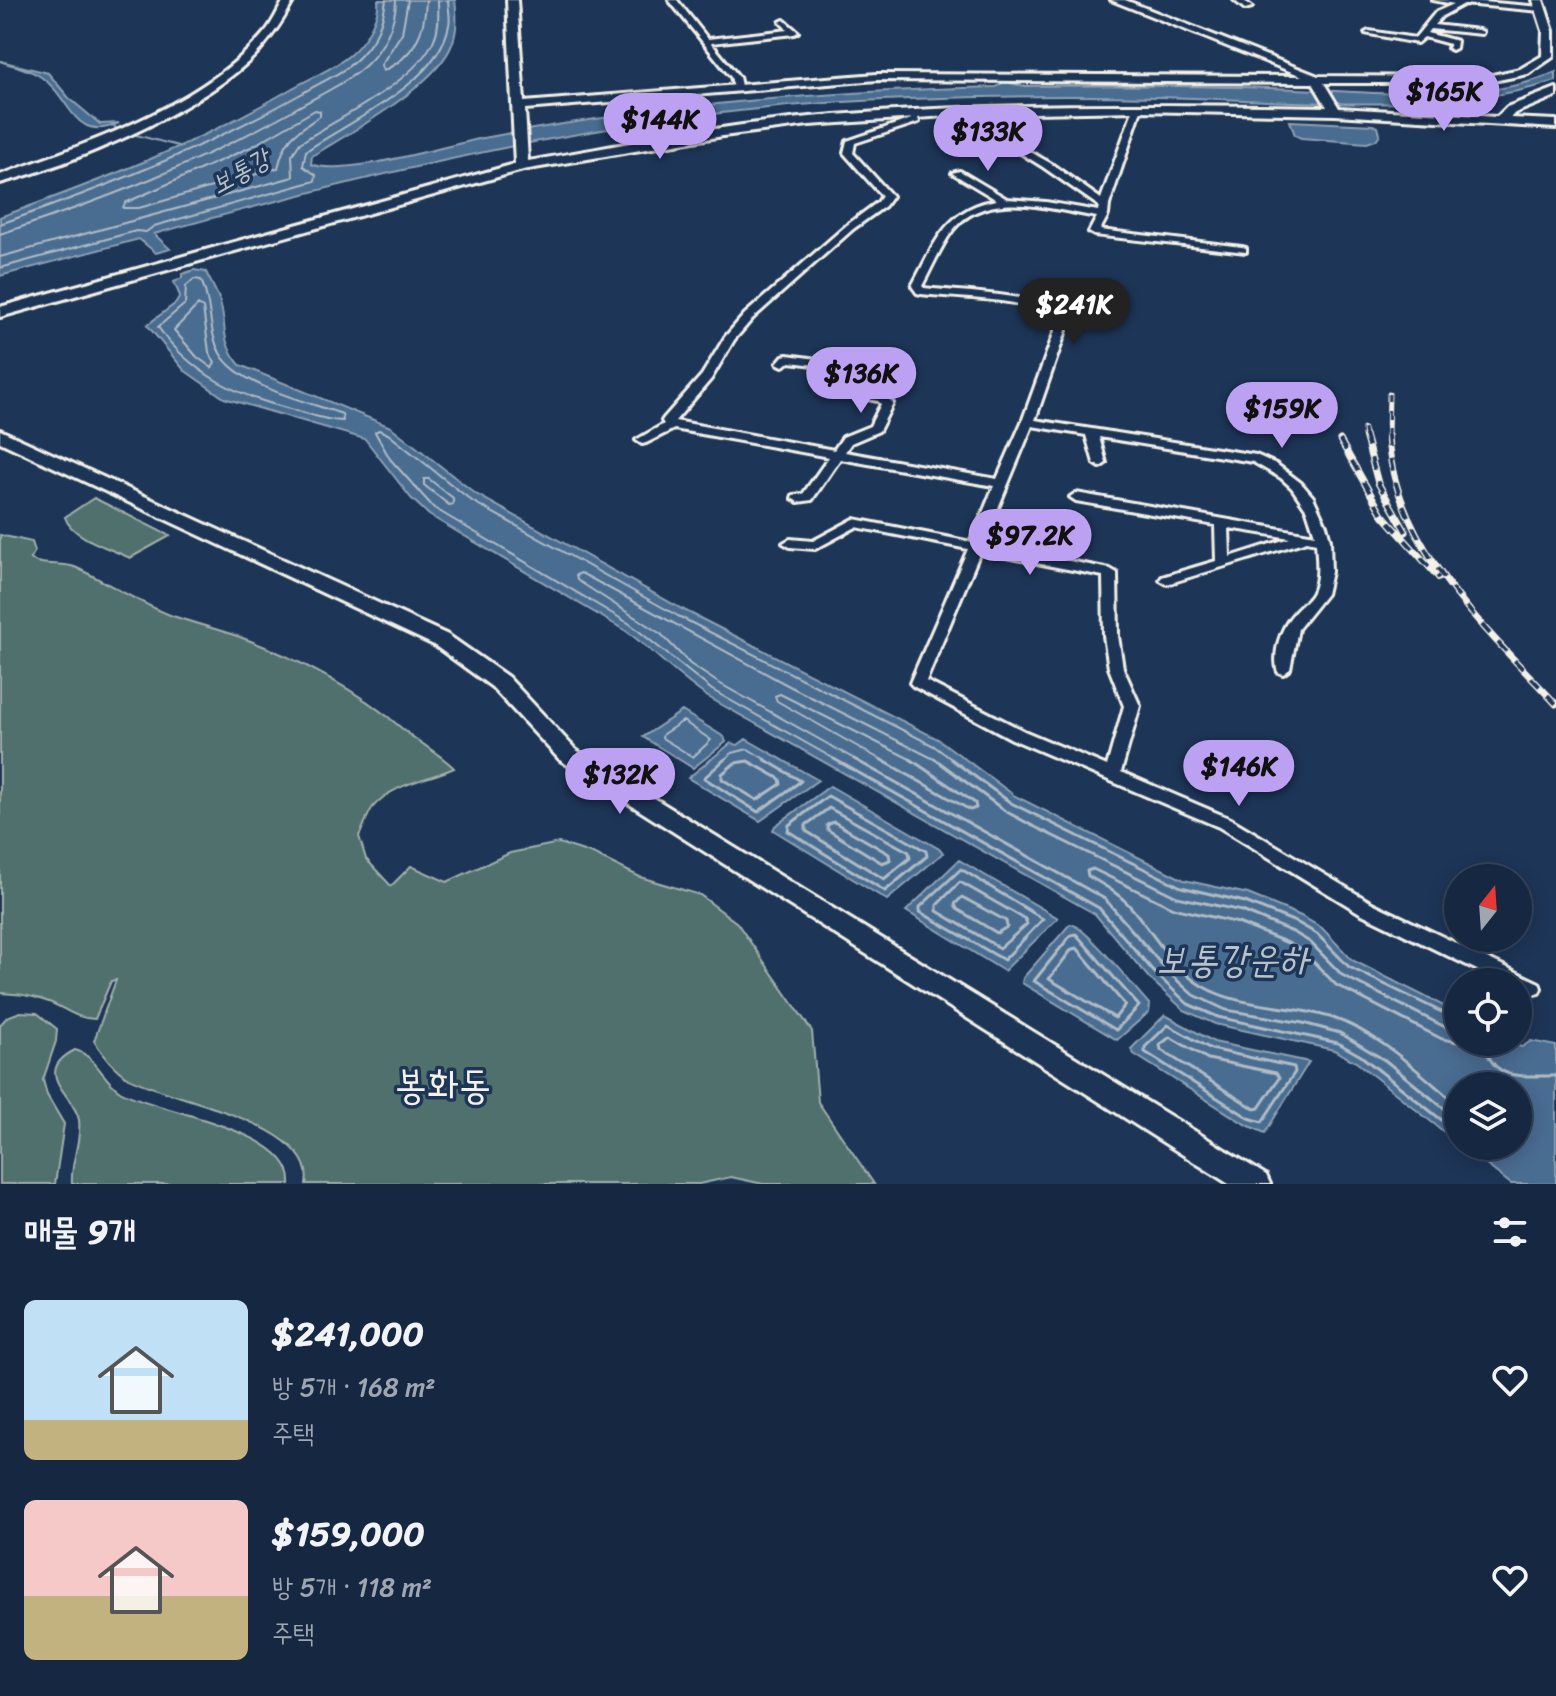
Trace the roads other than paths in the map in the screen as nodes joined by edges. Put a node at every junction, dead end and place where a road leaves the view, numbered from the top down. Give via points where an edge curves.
1 (289, 0) edge
2 (512, 0) edge
3 (673, 0) edge
4 (1116, 0) edge
5 (1238, 0) edge
6 (1436, 0) edge
7 (1461, 3) junction
8 (1539, 4) edge
9 (1248, 7) dead end
10 (784, 22) dead end
11 (1426, 31) junction
12 (1479, 32) dead end
13 (1369, 33) dead end
14 (707, 41) junction
15 (1452, 48) dead end
16 (1320, 85) junction
17 (737, 86) junction
18 (1556, 92) edge
19 (1138, 107) junction
20 (1333, 108) junction
21 (517, 109) junction
22 (913, 114) junction
23 (1502, 119) junction
24 (1556, 124) edge
25 (1010, 144) dead end
26 (521, 162) junction
27 (957, 173) dead end
28 (0, 179) edge
29 (1003, 200) junction
30 (1103, 210) junction
31 (1242, 250) dead end
32 (0, 312) edge
33 (783, 363) dead end
34 (1028, 422) junction
35 (672, 425) junction
36 (1091, 432) junction
37 (0, 435) edge
38 (642, 440) dead end
39 (836, 455) junction
40 (1100, 463) dead end
41 (1002, 484) junction
42 (1076, 497) dead end
43 (798, 498) dead end
44 (1222, 524) junction
45 (1306, 537) junction
46 (1323, 540) junction
47 (790, 543) dead end
48 (975, 547) junction
49 (1223, 563) junction
50 (1167, 580) dead end
51 (1283, 669) dead end
52 (1112, 775) junction
53 (1490, 968) edge
54 (1255, 1184) edge

1 - 28 street via 273,32 242,62 182,101
2 - 21 street
3 - 14 street
4 - 16 street via 1290,65
5 - 9 street
6 - 7 street
7 - 8 street
7 - 11 street via 1444,11
8 - 16 street via 1548,31 1547,57 1510,76
10 - 14 street via 794,32
11 - 12 street
11 - 13 street via 1417,41
11 - 15 street via 1454,43
14 - 17 street
16 - 17 street via 949,76
16 - 20 street
17 - 21 street
18 - 23 street via 1511,110
19 - 20 street
19 - 22 street
19 - 30 street
20 - 23 street
21 - 26 street
22 - 26 street via 809,121
22 - 35 street via 916,120 851,141 848,153 887,196 882,204 749,316 707,377 669,417
23 - 24 street
25 - 30 street via 1066,175
26 - 32 street
27 - 29 street
29 - 30 street
29 - 34 street via 954,223 917,286 921,291 1058,310 1066,316
30 - 31 street via 1094,232
33 - 39 street via 787,358 855,367 841,391 887,403 875,428 847,440
34 - 36 street
34 - 41 street
35 - 38 street
35 - 39 street
36 - 40 street
36 - 46 street via 1256,459 1275,467 1294,482 1319,516
37 - 54 street via 441,640 500,682 568,755
39 - 41 street
39 - 43 street via 807,497
41 - 48 street
42 - 44 street
44 - 45 street
44 - 49 street
45 - 46 street
45 - 49 street
46 - 51 street via 1319,594 1286,636
47 - 48 street via 815,545 854,523
48 - 52 street via 1110,573 1114,657 1132,706
48 - 52 street via 918,683 1018,735
49 - 50 street
52 - 53 street via 1225,823 1366,908

